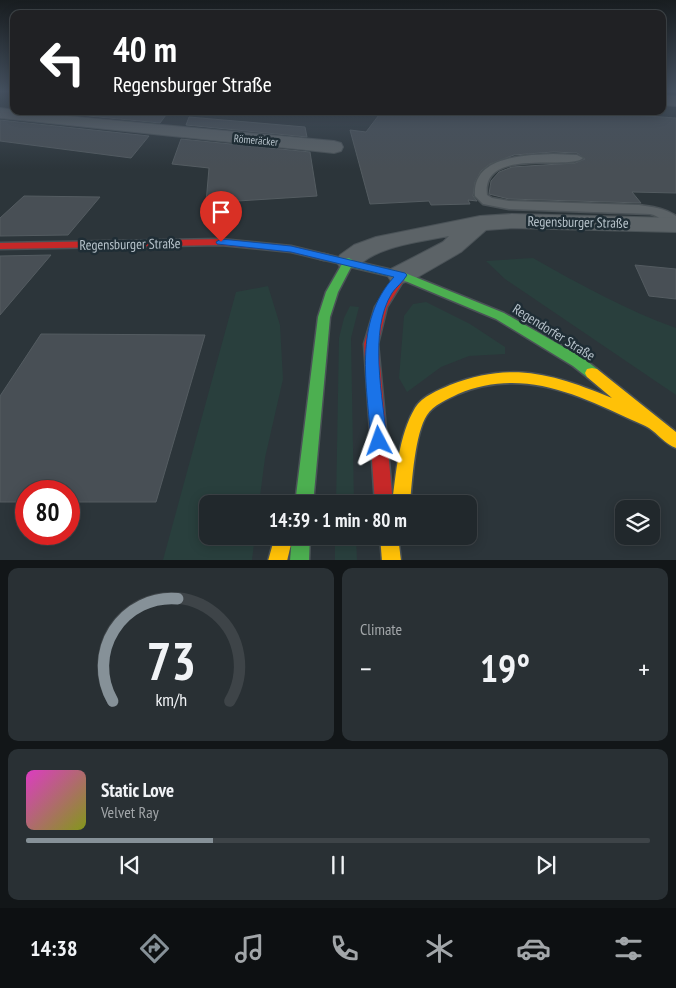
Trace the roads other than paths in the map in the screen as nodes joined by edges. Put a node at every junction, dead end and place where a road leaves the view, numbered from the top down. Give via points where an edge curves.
1 (37, 117) edge
2 (334, 147) dead end
3 (577, 158) dead end
4 (480, 223) junction
5 (676, 224) edge
6 (0, 246) edge
7 (349, 261) junction
8 (402, 275) junction
9 (658, 425) junction
10 (676, 441) edge
11 (309, 451) junction
12 (297, 495) edge
13 (305, 495) edge
14 (383, 495) edge
15 (403, 495) edge
16 (281, 545) edge
17 (300, 545) edge
18 (390, 545) edge
19 (399, 545) edge
20 (277, 560) edge
21 (299, 560) edge
22 (392, 560) edge
23 (398, 560) edge

1 - 2 street, Römeräcker
3 - 5 lane via 524,158 508,162 486,174 480,184 481,196 488,201 509,205 646,210 670,216
4 - 5 street, Regensburger Straße
4 - 7 street, Regensburger Straße via 385,242 363,250
4 - 8 street via 452,247
6 - 7 main road, Regensburger Straße via 221,242 291,249
7 - 8 main road, Regensburger Straße
7 - 11 main road via 332,292 324,317
8 - 9 main road, Regendorfer Straße via 515,325 578,362
8 - 14 main road via 387,292 381,305 372,344
9 - 10 main road, Regendorfer Straße
9 - 15 main road via 580,391 535,378 507,375 480,378 451,389 421,411 408,449
11 - 12 main road
11 - 13 main road
16 - 20 main road
17 - 21 main road
18 - 22 main road
19 - 23 main road

